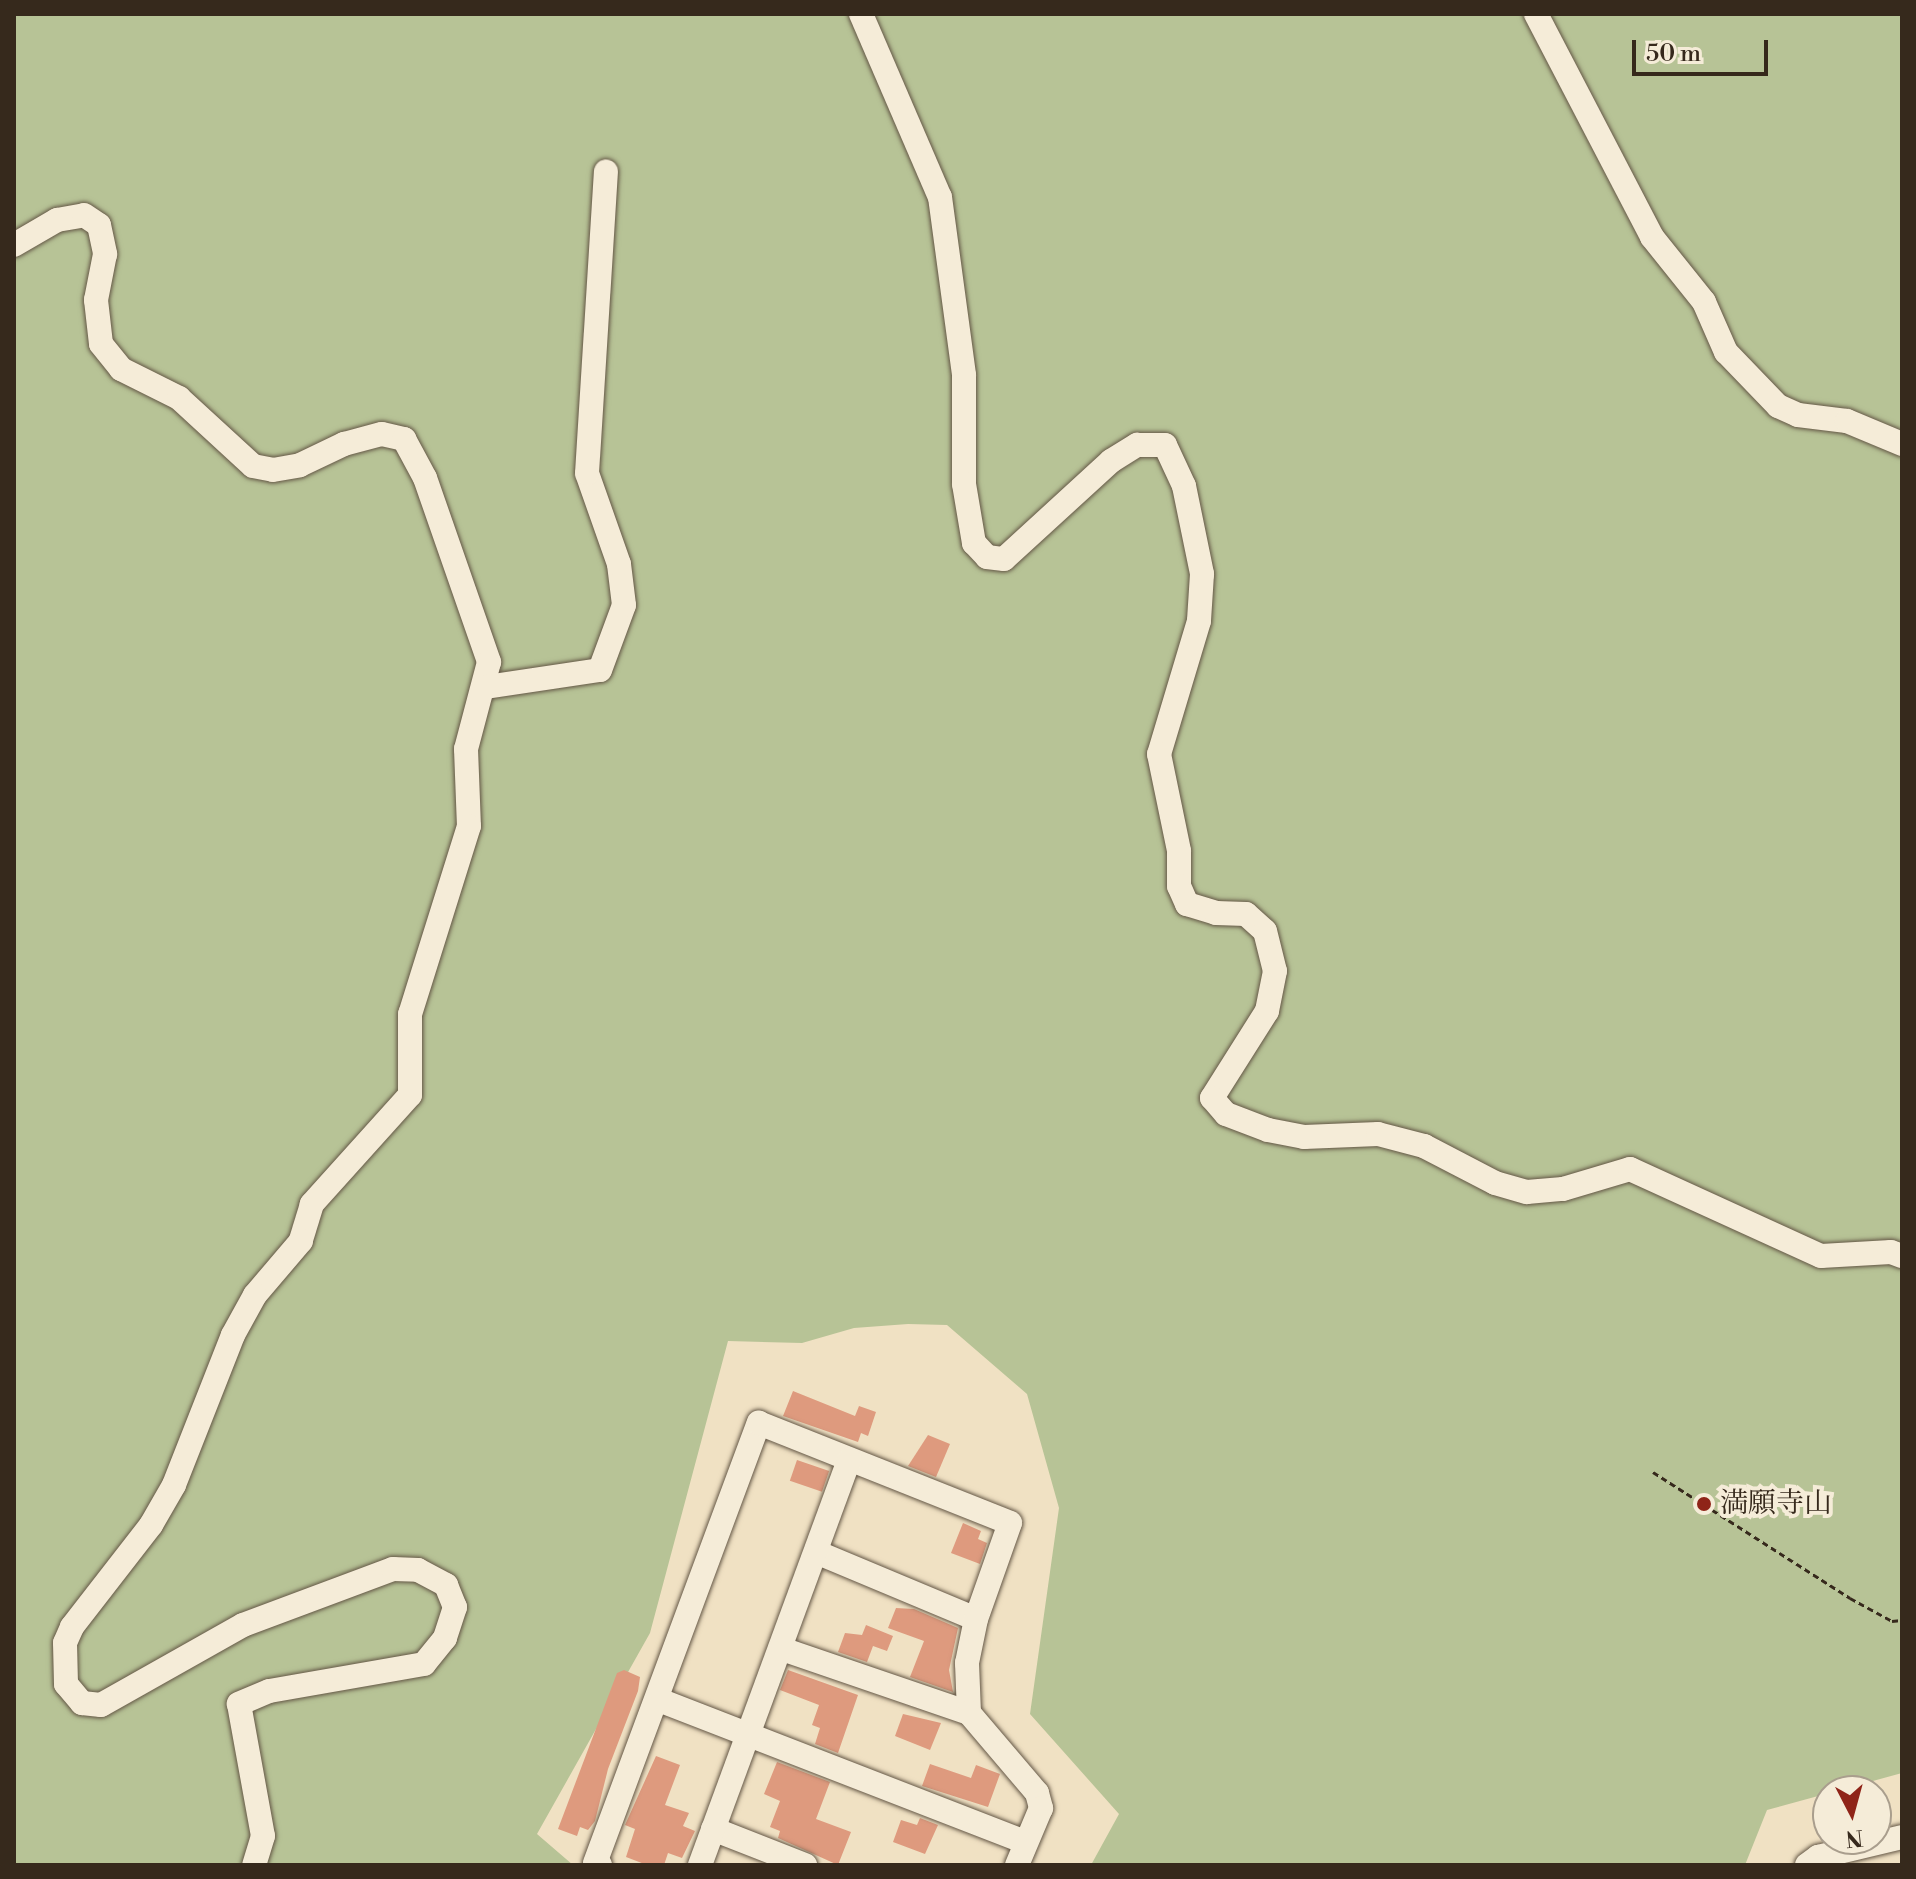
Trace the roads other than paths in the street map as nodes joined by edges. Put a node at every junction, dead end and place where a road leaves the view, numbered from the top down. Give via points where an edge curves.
1 (861, 14) edge
2 (1536, 14) edge
3 (606, 172) dead end
4 (14, 245) edge
5 (1902, 444) edge
6 (486, 687) junction
7 (1902, 1256) edge
8 (849, 1460) junction
9 (816, 1552) junction
10 (976, 1619) junction
11 (782, 1649) junction
12 (659, 1700) junction
13 (969, 1713) junction
14 (747, 1736) junction
15 (713, 1829) junction
16 (1902, 1837) edge
17 (1021, 1854) edge
18 (254, 1865) edge
19 (600, 1865) edge
20 (700, 1865) edge
21 (805, 1865) edge
22 (1807, 1865) edge

1 - 7 street via 940,195 964,375 964,484 974,543 987,557 1004,559 1111,461 1137,445 1165,445 1184,486 1202,574 1199,621 1159,754 1179,851 1179,886 1187,904 1216,913 1246,914 1256,922 1270,939 1275,971 1267,1011 1212,1098 1226,1114 1268,1130 1304,1137 1378,1134 1424,1146 1495,1183 1527,1192 1563,1189 1630,1169 1821,1256
2 - 5 street via 1652,237 1704,302 1726,352 1778,406 1798,415 1847,421
3 - 6 street via 587,473 619,564 624,605 600,670
4 - 6 street via 57,220 84,215 99,225 105,254 96,300 101,344 121,369 179,398 253,466 273,470 300,465 344,444 382,434 404,439 420,467 476,619 489,662
6 - 18 street via 466,749 469,826 410,1014 410,1095 312,1204 301,1241 255,1295 233,1335 174,1485 65,1643 66,1684 82,1703 101,1705 243,1625 393,1569 418,1570 446,1585 455,1607 445,1638 424,1664 269,1691 239,1704 263,1836
8 - 9 street
8 - 10 street via 1010,1523
8 - 12 street via 759,1423
9 - 10 street
9 - 11 street
10 - 13 street via 967,1663
11 - 13 street
11 - 14 street
12 - 14 street
12 - 19 street via 595,1863
13 - 17 street via 1037,1793 1041,1808
14 - 15 street
14 - 17 street
15 - 20 street
15 - 21 street
16 - 22 street via 1818,1857

